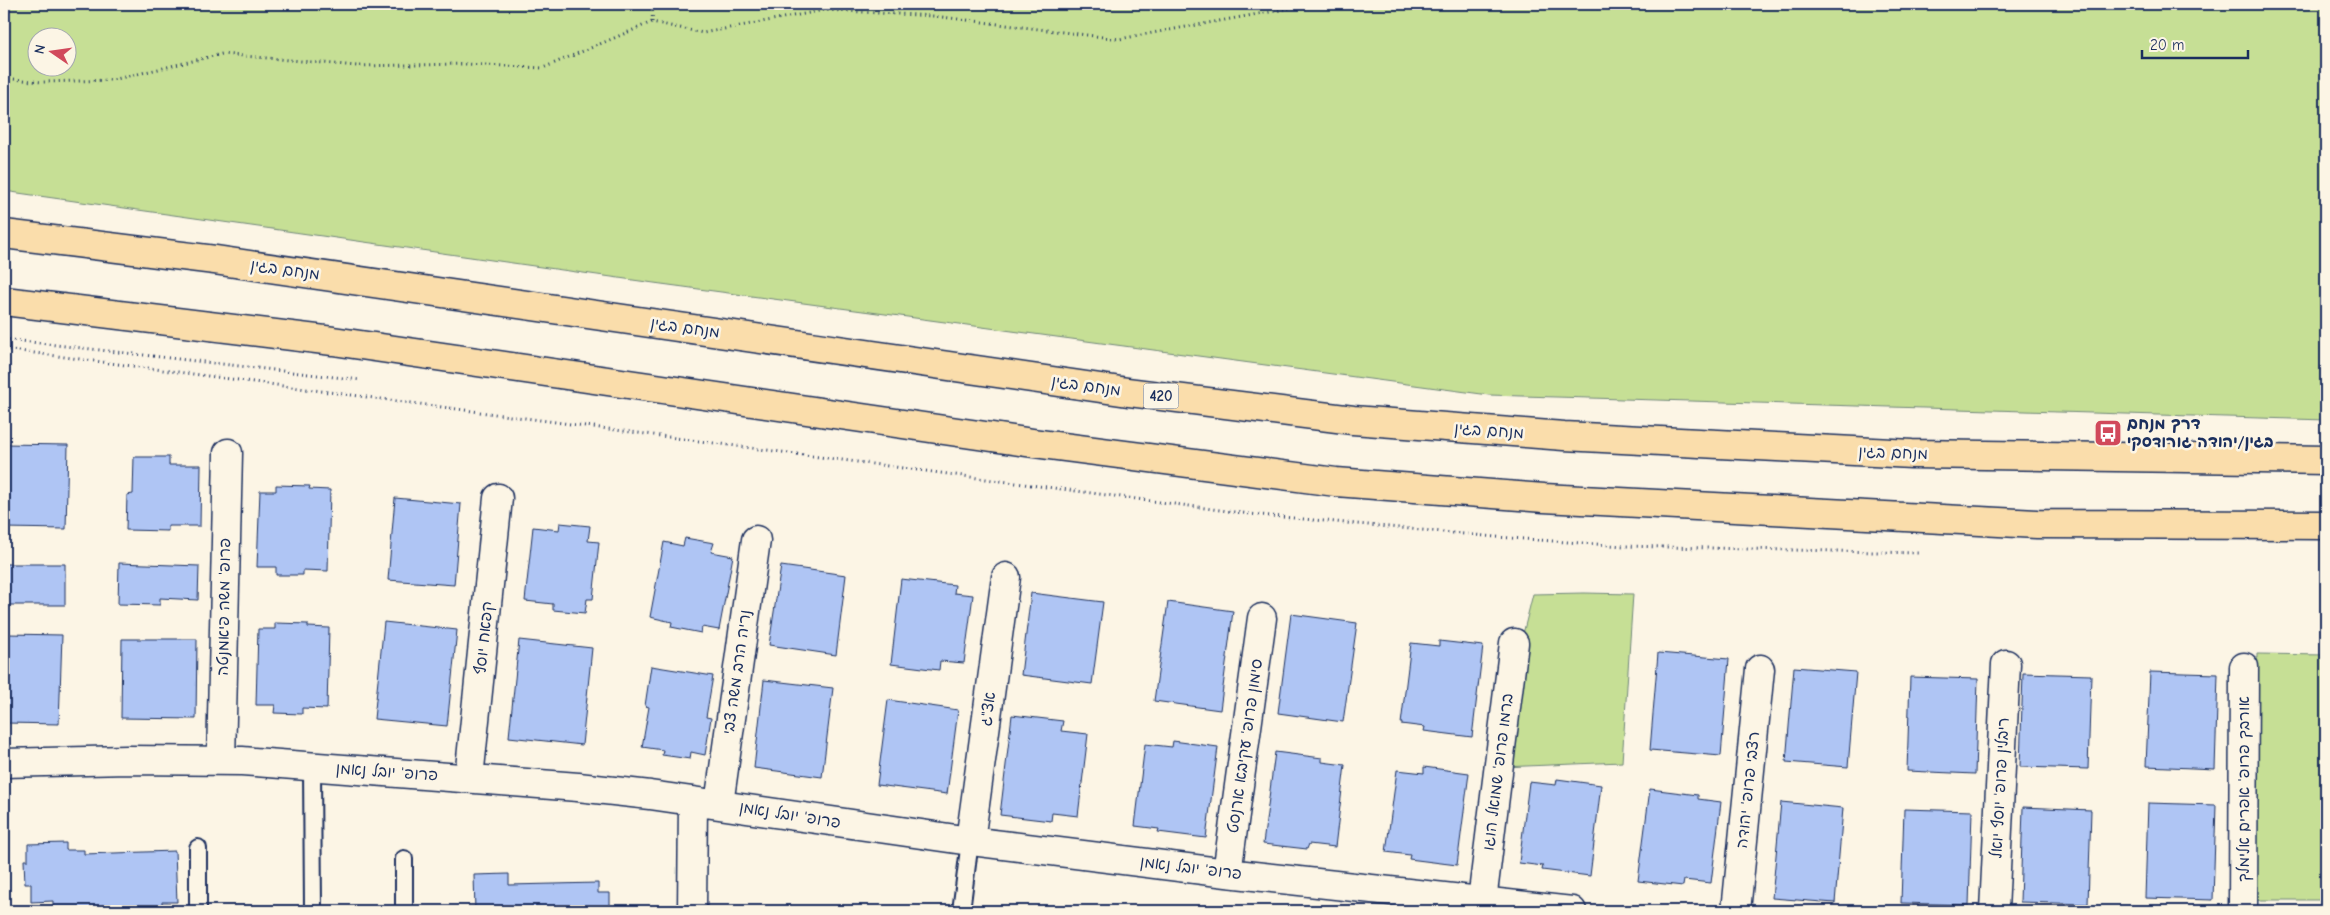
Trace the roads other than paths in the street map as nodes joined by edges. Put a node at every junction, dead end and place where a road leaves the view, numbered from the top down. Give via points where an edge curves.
1 (4, 234) edge
2 (4, 301) edge
3 (228, 453) dead end
4 (2326, 460) edge
5 (498, 498) dead end
6 (2274, 525) junction
7 (2326, 525) edge
8 (2326, 532) edge
9 (756, 540) dead end
10 (1006, 577) dead end
11 (1262, 618) dead end
12 (1514, 642) dead end
13 (2006, 664) dead end
14 (2244, 667) dead end
15 (1760, 670) dead end
16 (221, 761) junction
17 (4, 763) edge
18 (312, 766) junction
19 (469, 778) junction
20 (706, 802) junction
21 (970, 841) junction
22 (198, 848) dead end
23 (404, 859) dead end
24 (1227, 873) junction
25 (1494, 905) edge
26 (198, 911) edge
27 (313, 911) edge
28 (404, 911) edge
29 (692, 911) edge
30 (961, 911) edge
31 (1570, 911) edge
32 (1736, 911) edge
33 (1994, 911) edge
34 (2243, 911) edge

1 - 4 main road, מנחם בגין / 420 via 205,258 1137,393 1353,420 1574,437 1903,454
2 - 6 main road via 343,342 1023,442 1336,482 1442,492 1902,518 2036,524
3 - 16 street, פרופ' משה פיאמנטה
5 - 19 street, קפאח יוסף
6 - 7 main road
6 - 8 main road
9 - 20 street, נריה הרב משה צבי
10 - 21 street, אצ"ג
11 - 24 street, סימון פרופ' עקיבא ארנסט
12 - 25 street, ברמו פרופ' שמואל הוגו
13 - 33 street, ריבלין פרופ' יוסף יואל
14 - 34 street, אורבך פרופ' אפרים אלימלך
15 - 32 street, רצבי פרופ' יהודה
16 - 17 street, פרופ' יובל נאמן
16 - 18 street, פרופ' יובל נאמן
18 - 19 street, פרופ' יובל נאמן
18 - 27 lane
19 - 20 street, פרופ' יובל נאמן
20 - 21 street, פרופ' יובל נאמן
20 - 29 street, נריה הרב משה צבי
21 - 24 street, פרופ' יובל נאמן
21 - 30 lane
22 - 26 lane
23 - 28 lane
24 - 25 street, פרופ' יובל נאמן
25 - 31 street, פרופ' יובל נאמן

